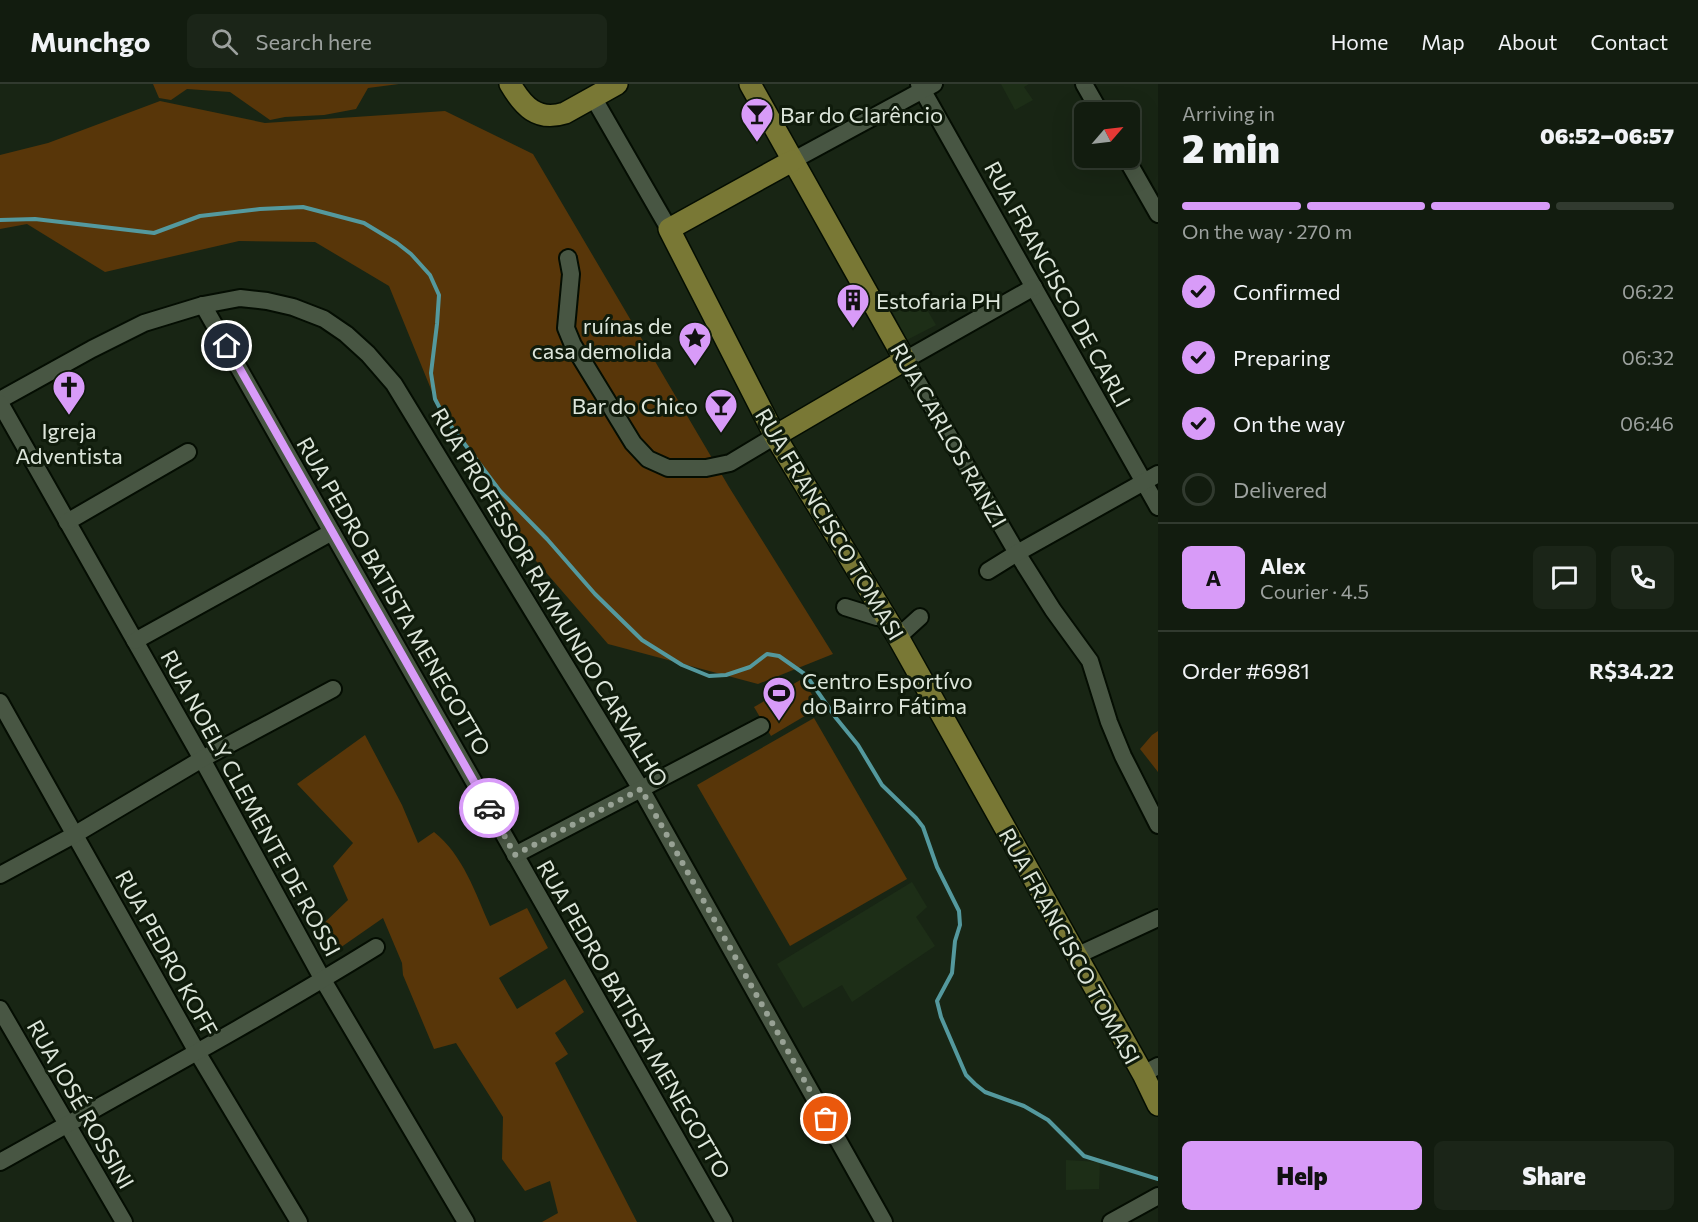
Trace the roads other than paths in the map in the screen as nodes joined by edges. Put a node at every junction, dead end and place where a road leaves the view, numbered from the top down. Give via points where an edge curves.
1 (510, 84) edge
2 (617, 84) edge
3 (750, 84) edge
4 (1084, 84) edge
5 (926, 86) edge
6 (593, 97) junction
7 (1094, 102) edge
8 (792, 161) junction
9 (1132, 168) edge
10 (1158, 214) edge
11 (669, 229) junction
12 (568, 258) dead end
13 (1034, 287) junction
14 (203, 305) junction
15 (905, 360) junction
16 (0, 402) edge
17 (775, 436) junction
18 (188, 452) dead end
19 (1151, 478) edge
20 (1158, 507) edge
21 (67, 522) junction
22 (332, 532) junction
23 (1017, 553) junction
24 (988, 571) dead end
25 (845, 607) dead end
26 (920, 617) dead end
27 (887, 618) junction
28 (898, 637) junction
29 (135, 641) junction
30 (333, 689) dead end
31 (0, 702) edge
32 (761, 726) dead end
33 (202, 759) junction
34 (641, 789) junction
35 (1158, 825) edge
36 (74, 835) junction
37 (515, 855) junction
38 (0, 875) edge
39 (1158, 918) edge
40 (376, 947) dead end
41 (1076, 956) junction
42 (322, 980) junction
43 (0, 1009) edge
44 (197, 1052) junction
45 (1150, 1070) edge
46 (1158, 1105) edge
47 (66, 1125) junction
48 (0, 1162) edge
49 (1158, 1196) edge
50 (124, 1222) edge
51 (299, 1222) edge
52 (466, 1222) edge
53 (724, 1222) edge
54 (884, 1222) edge
55 (1111, 1222) edge

1 - 6 main road via 530,110 543,116 565,113
2 - 6 main road
3 - 8 main road, RUA CARLOS RANZI
4 - 7 street
5 - 8 street
5 - 13 street, RUA FRANCISCO DE CARLI
6 - 11 street, RUA FRANCISCO TOMASI
8 - 11 main road
8 - 15 main road, RUA CARLOS RANZI
9 - 10 street
11 - 17 main road, RUA FRANCISCO TOMASI
12 - 17 street via 571,274 566,328 633,443 648,459 668,468 706,468 730,463
13 - 15 street
13 - 19 street, RUA FRANCISCO DE CARLI
14 - 16 street, RUA PROFESSOR RAYMUNDO CARVALHO via 144,323
14 - 22 street, RUA PEDRO BATISTA MENEGOTTO
14 - 34 street, RUA PROFESSOR RAYMUNDO CARVALHO via 240,298 293,307 324,319 368,354 394,384
15 - 17 main road
15 - 23 street, RUA CARLOS RANZI
16 - 21 street, RUA NOELY CLEMENTE DE ROSSI
17 - 27 main road, RUA FRANCISCO TOMASI
18 - 21 street
19 - 20 street, RUA FRANCISCO DE CARLI
19 - 23 street
21 - 29 street, RUA NOELY CLEMENTE DE ROSSI
22 - 29 street
22 - 37 street, RUA PEDRO BATISTA MENEGOTTO
23 - 24 street
23 - 35 street, RUA CARLOS RANZI via 1090,661 1109,722
25 - 27 street
26 - 28 street
27 - 28 main road, RUA FRANCISCO TOMASI
28 - 41 main road, RUA FRANCISCO TOMASI
29 - 33 street, RUA NOELY CLEMENTE DE ROSSI
30 - 33 street
31 - 36 street, RUA PEDRO KOFF
32 - 34 street
33 - 36 street
33 - 42 street, RUA NOELY CLEMENTE DE ROSSI
34 - 37 street
34 - 54 street, RUA PROFESSOR RAYMUNDO CARVALHO
36 - 38 street
36 - 44 street, RUA PEDRO KOFF
37 - 53 street, RUA PEDRO BATISTA MENEGOTTO
39 - 41 street
40 - 42 street
41 - 45 main road, RUA FRANCISCO TOMASI
42 - 44 street
42 - 52 street, RUA NOELY CLEMENTE DE ROSSI
43 - 47 street, RUA JOSÉ ROSSINI
44 - 47 street
44 - 51 street, RUA PEDRO KOFF
45 - 46 main road, RUA FRANCISCO TOMASI
47 - 48 street
47 - 50 street, RUA JOSÉ ROSSINI
49 - 55 street

